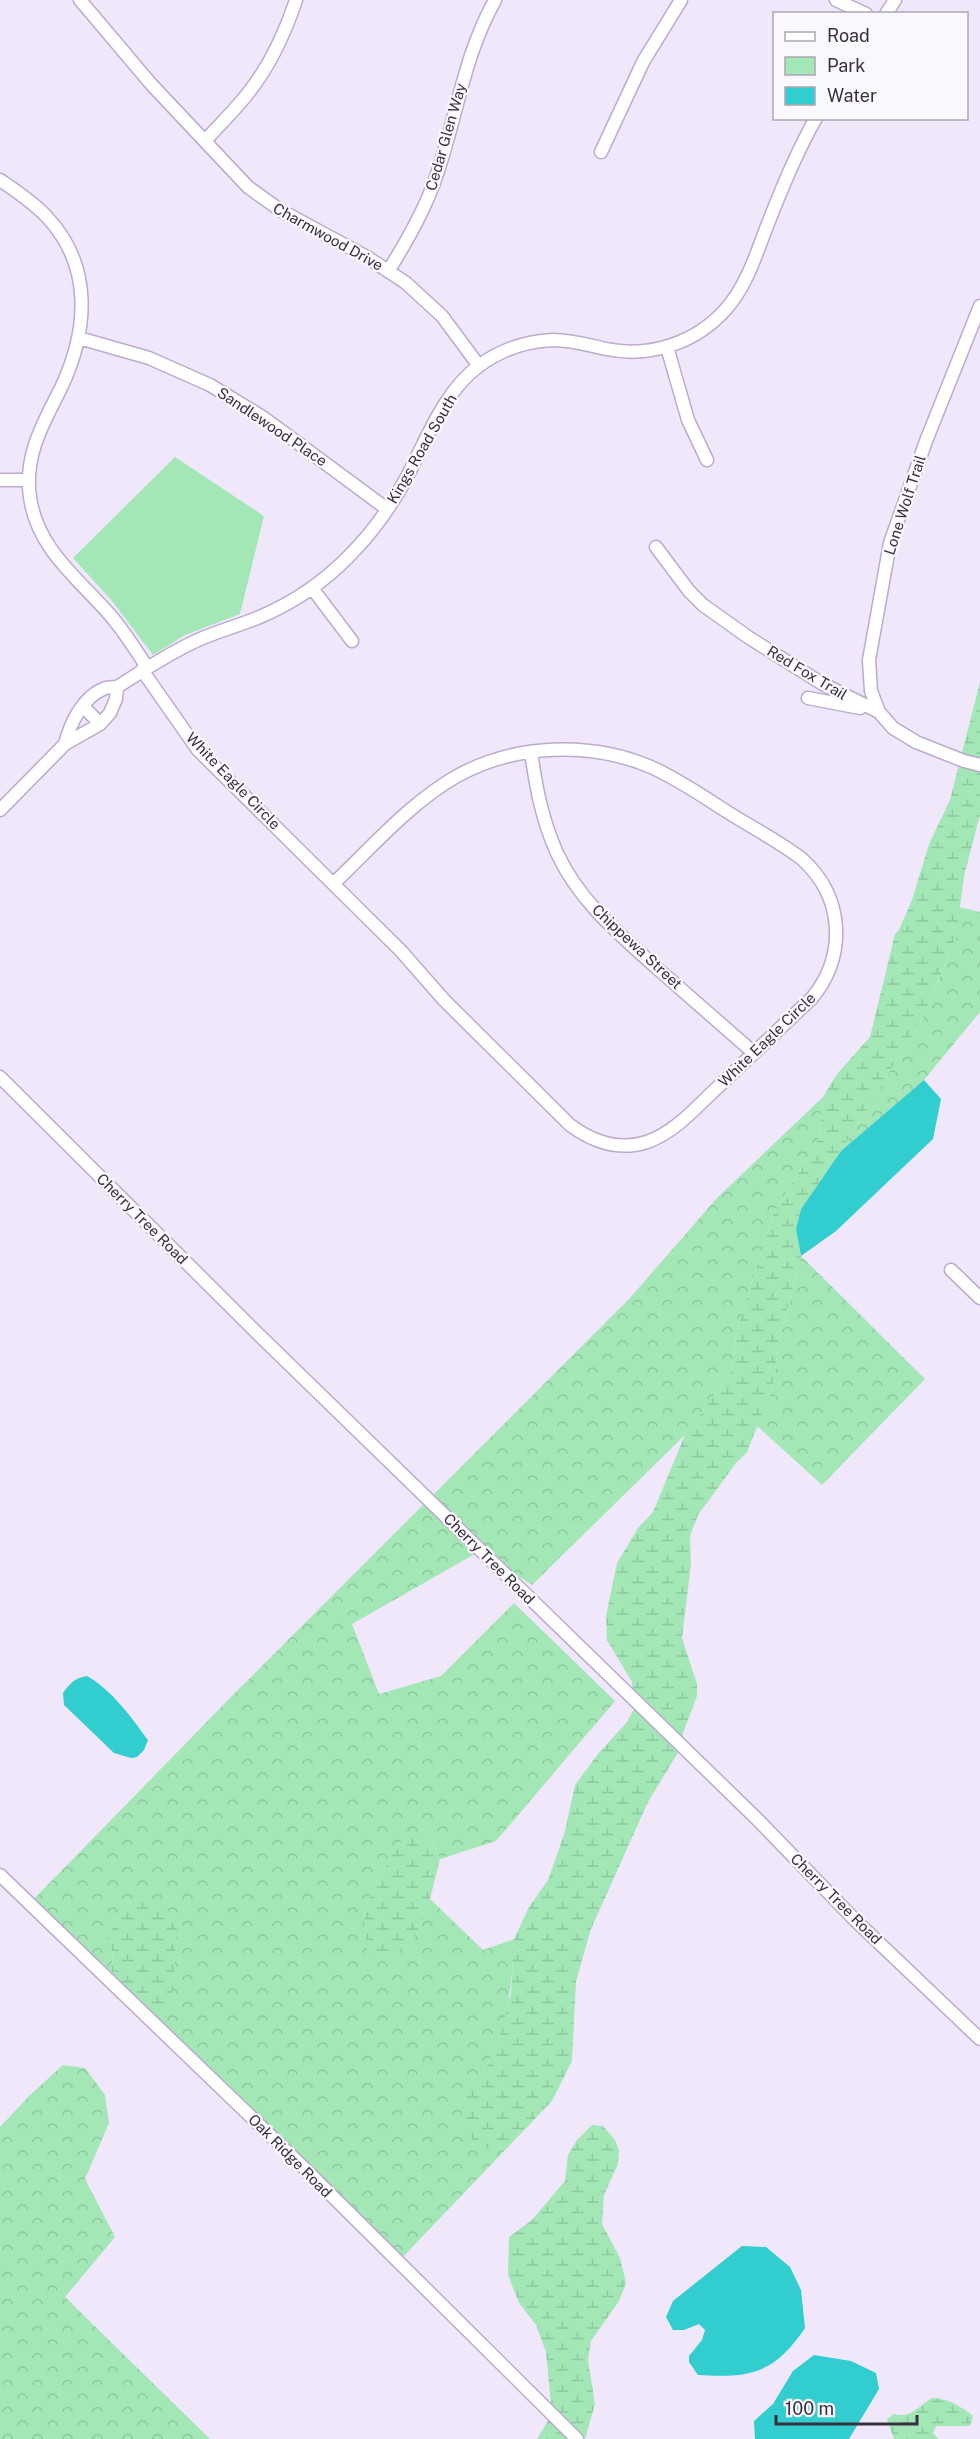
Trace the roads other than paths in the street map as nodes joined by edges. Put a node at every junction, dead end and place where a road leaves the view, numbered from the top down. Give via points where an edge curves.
1 (296, 0) edge
2 (495, 0) edge
3 (681, 0) edge
4 (836, 0) edge
5 (83, 1) edge
6 (862, 12) edge
7 (815, 120) edge
8 (205, 141) junction
9 (601, 152) dead end
10 (0, 180) edge
11 (388, 270) junction
12 (980, 306) edge
13 (79, 338) junction
14 (667, 347) junction
15 (479, 366) junction
16 (707, 459) dead end
17 (0, 480) edge
18 (28, 480) junction
19 (387, 509) junction
20 (656, 547) dead end
21 (312, 588) junction
22 (352, 641) dead end
23 (145, 669) junction
24 (117, 687) junction
25 (808, 698) dead end
26 (83, 706) junction
27 (879, 712) junction
28 (100, 724) junction
29 (65, 744) junction
30 (531, 752) junction
31 (980, 765) edge
32 (0, 810) edge
33 (334, 883) junction
34 (754, 1053) junction
35 (0, 1077) edge
36 (951, 1270) dead end
37 (980, 1298) edge
38 (0, 1875) edge
39 (980, 2039) edge
40 (577, 2439) edge

1 - 8 street via 273,57 249,92
2 - 11 street, Cedar Glen Way via 465,69 433,187
3 - 9 street via 643,62
4 - 6 street
5 - 8 street, Charmwood Drive
7 - 14 street, Kings Road South via 789,168 752,267 736,297 712,323
8 - 11 street, Charmwood Drive via 266,202
10 - 13 street via 46,216 70,251 83,302
11 - 15 street, Charmwood Drive via 434,308
12 - 27 street, Lone Wolf Trail via 890,543 869,660 871,691
13 - 18 street via 34,443
13 - 19 street, Sandlewood Place via 149,358 210,385 264,418
14 - 15 street, Kings Road South via 628,352 578,342 544,341 514,348
14 - 16 street via 688,420
15 - 19 street, Kings Road South via 451,396
17 - 18 street
18 - 23 street via 33,514 46,544 124,632
19 - 21 street, Kings Road South via 351,554
20 - 27 street, Red Fox Trail via 688,591 713,613 821,682
21 - 22 street
21 - 23 street, Kings Road South via 264,615 201,639
23 - 24 street, Kings Road South
23 - 33 street, White Eagle Circle via 198,750
24 - 26 street, Kings Road South via 104,688
24 - 28 street via 110,713
25 - 27 street
26 - 28 street
26 - 29 street via 70,725
27 - 31 street, Red Fox Trail via 893,728 916,742
28 - 29 street
29 - 32 street
30 - 33 street, White Eagle Circle via 472,768 431,794
30 - 34 street, Chippewa Street via 546,827 580,892 610,926
30 - 34 street, White Eagle Circle via 586,751 650,767 794,852 818,875 835,915 834,959 812,998
33 - 34 street, White Eagle Circle via 570,1125 593,1139 629,1145 660,1137
35 - 39 street, Cherry Tree Road
36 - 37 street
38 - 40 street, Oak Ridge Road via 296,2160

